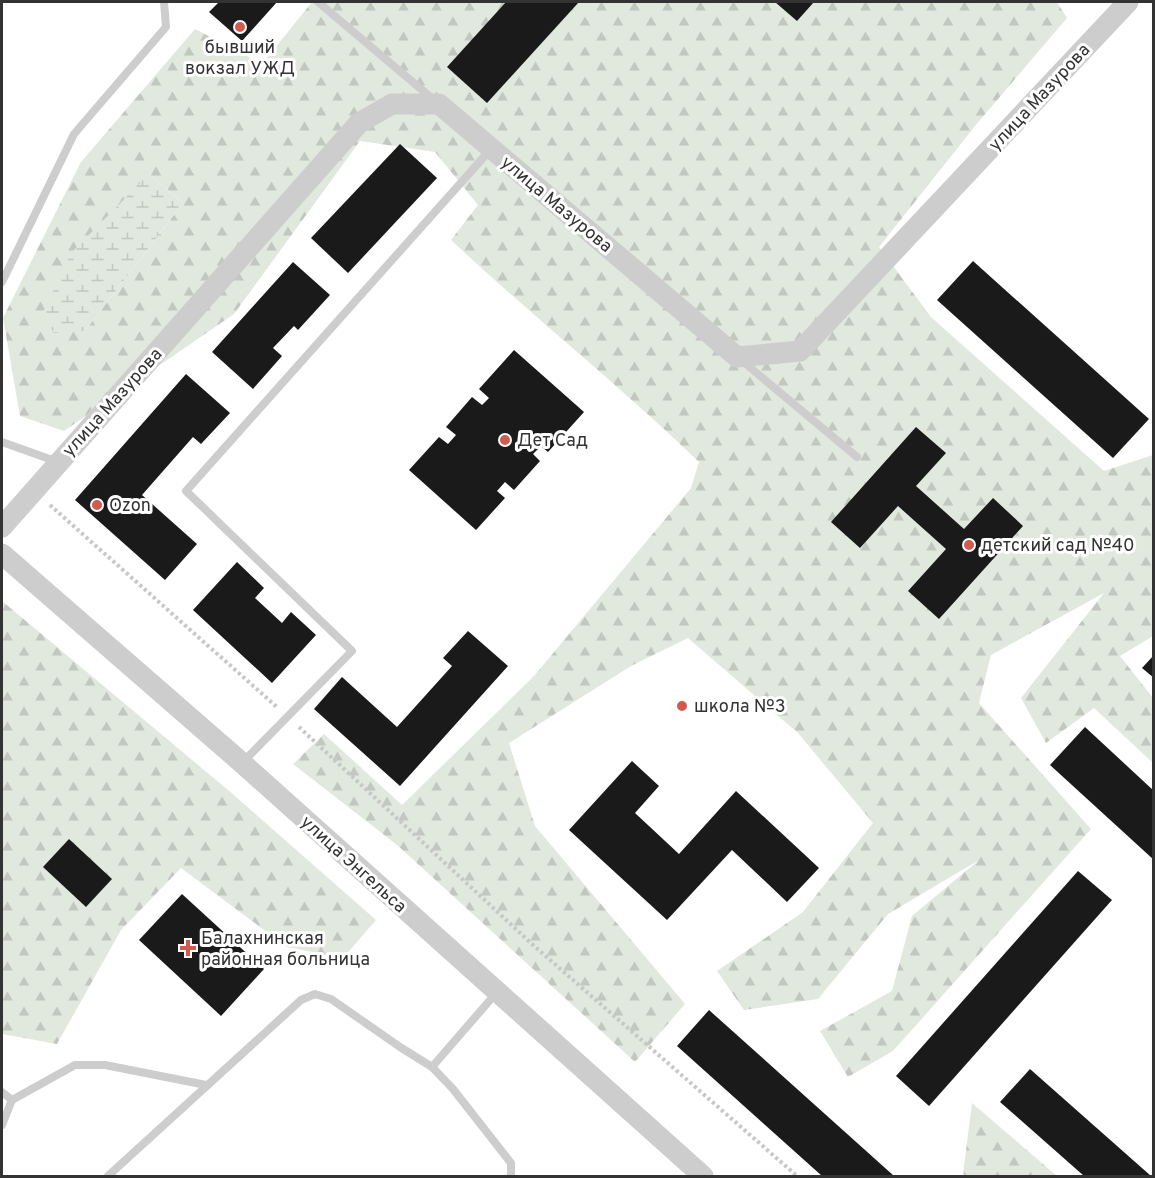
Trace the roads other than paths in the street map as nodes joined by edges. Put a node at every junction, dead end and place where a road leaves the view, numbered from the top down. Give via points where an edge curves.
1 (164, 2) edge
2 (318, 2) edge
3 (1128, 2) edge
4 (439, 104) junction
5 (492, 149) junction
6 (2, 282) edge
7 (737, 357) junction
8 (2, 442) edge
9 (857, 457) dead end
10 (59, 462) junction
11 (2, 527) edge
12 (2, 554) edge
13 (242, 764) junction
14 (497, 991) junction
15 (432, 1067) junction
16 (206, 1084) junction
17 (2, 1092) edge
18 (12, 1100) junction
19 (2, 1125) edge
20 (108, 1176) edge
21 (511, 1176) edge
22 (704, 1176) edge

1 - 6 lane via 166,27 74,134
2 - 4 lane
3 - 7 street, улица Мазурова via 800,351
4 - 5 street, улица Мазурова
4 - 10 street, улица Мазурова via 392,104 359,123
5 - 7 street, улица Мазурова
5 - 13 lane via 186,491 352,651
7 - 9 lane
8 - 10 lane
10 - 11 street, улица Мазурова
12 - 13 street, улица Энгельса
13 - 14 street, улица Энгельса
14 - 15 lane
14 - 22 street, улица Энгельса
15 - 16 lane via 331,999 315,994 301,1000
15 - 21 lane via 511,1163
16 - 18 lane via 105,1065 75,1065
16 - 20 lane
17 - 18 lane
18 - 19 lane

